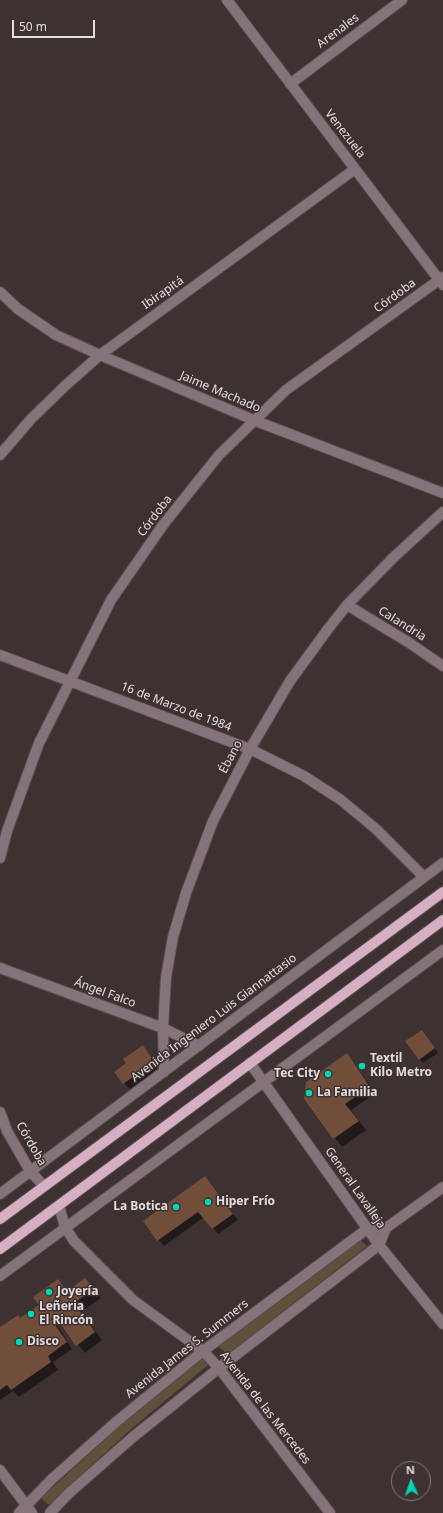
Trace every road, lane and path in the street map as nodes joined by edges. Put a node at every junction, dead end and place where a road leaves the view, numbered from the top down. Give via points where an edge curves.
1 (227, 0) edge
2 (402, 0) edge
3 (290, 84) junction
4 (355, 169) junction
5 (442, 281) edge
6 (0, 292) edge
7 (100, 356) junction
8 (256, 421) junction
9 (0, 455) edge
10 (443, 493) edge
11 (443, 512) edge
12 (347, 605) junction
13 (0, 655) edge
14 (443, 666) edge
15 (69, 680) junction
16 (250, 749) junction
17 (0, 858) edge
18 (443, 863) edge
19 (424, 878) junction
20 (443, 892) edge
21 (443, 920) edge
22 (443, 950) edge
23 (0, 968) edge
24 (163, 1028) junction
25 (200, 1046) junction
26 (250, 1064) junction
27 (164, 1072) junction
28 (264, 1081) junction
29 (0, 1112) edge
30 (30, 1171) junction
31 (44, 1186) junction
32 (443, 1187) edge
33 (0, 1194) edge
34 (59, 1206) junction
35 (0, 1219) edge
36 (65, 1227) junction
37 (386, 1228) junction
38 (367, 1229) junction
39 (379, 1245) junction
40 (0, 1250) edge
41 (0, 1276) edge
42 (443, 1324) edge
43 (203, 1351) junction
44 (219, 1368) junction
45 (0, 1470) edge
46 (26, 1504) junction
47 (19, 1513) edge
48 (32, 1513) edge
49 (50, 1513) edge
50 (330, 1513) edge

1 - 3 street, Venezuela
2 - 3 street, Arenales
3 - 4 street, Venezuela
4 - 5 street, Venezuela
4 - 7 street, Ibirapitá
5 - 8 street, Córdoba via 286,390
6 - 7 street, Jaime Machado via 18,309 56,335
7 - 8 street, Jaime Machado
7 - 9 street, Ibirapitá via 31,419
8 - 10 street, Jaime Machado
8 - 15 street, Córdoba via 219,456 163,525 111,600
11 - 12 street, Ébano
12 - 14 street, Calandria
12 - 16 street, Ébano via 290,681
13 - 15 street, 16 de Marzo de 1984
15 - 16 street, 16 de Marzo de 1984
15 - 17 street, Córdoba via 39,743 7,831
16 - 19 street, 16 de Marzo de 1984 via 304,776 341,800 376,829
16 - 24 street, Ébano via 213,821 186,893 173,937 166,976
18 - 19 street, Avenida Ingeniero Luis Giannattasio
19 - 25 street, Avenida Ingeniero Luis Giannattasio
20 - 31 main road
21 - 26 main road
22 - 28 street
23 - 24 street, Ángel Falco
24 - 25 street, Ángel Falco
24 - 27 street, Ébano
25 - 27 street, Avenida Ingeniero Luis Giannattasio
26 - 28 street, General Lavalleja
26 - 34 main road
27 - 30 street, Avenida Ingeniero Luis Giannattasio
28 - 36 street
28 - 38 street, General Lavalleja
29 - 30 street, Córdoba
30 - 31 street, Córdoba
30 - 33 street, Avenida Ingeniero Luis Giannattasio
31 - 35 main road
32 - 37 street
34 - 36 street, Avenida de las Mercedes
34 - 40 main road
36 - 41 street
36 - 43 street, Avenida de las Mercedes via 74,1241 134,1300
37 - 38 street
37 - 39 street
38 - 39 street, General Lavalleja
38 - 43 street, Avenida James S. Summers
39 - 42 street, General Lavalleja
39 - 44 street
43 - 44 street, Avenida de las Mercedes
43 - 46 street, Avenida James S. Summers via 116,1422
44 - 49 street via 133,1437
44 - 50 street, Avenida de las Mercedes
45 - 46 street
46 - 47 street, Avenida James S. Summers
46 - 48 street

